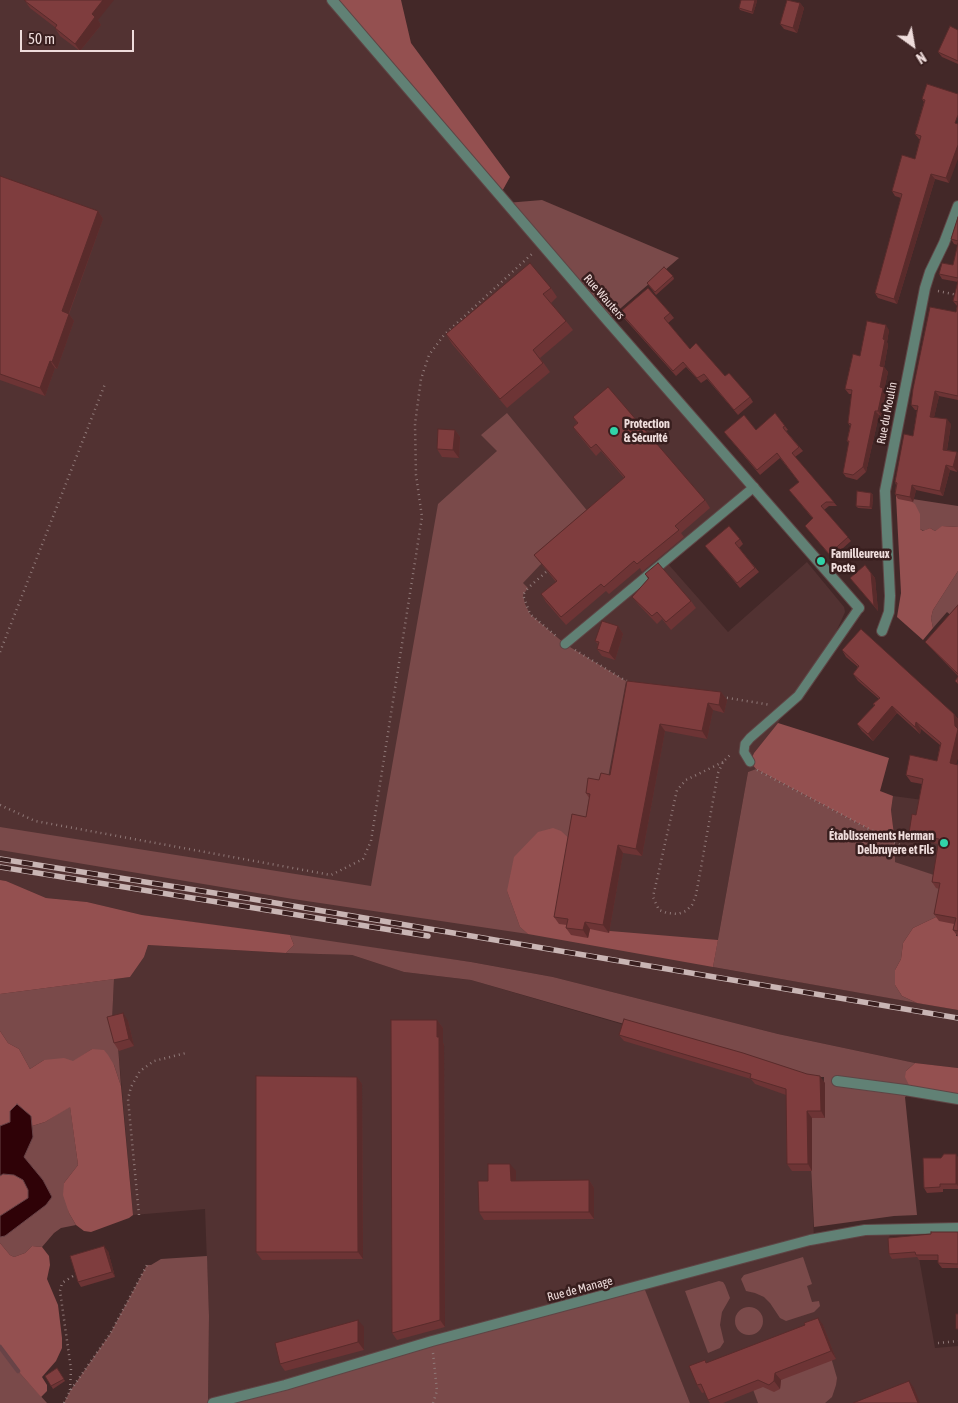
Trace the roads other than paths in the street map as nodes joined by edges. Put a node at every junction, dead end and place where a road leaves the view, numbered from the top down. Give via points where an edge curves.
1 (332, 0) edge
2 (958, 206) edge
3 (754, 486) junction
4 (859, 608) joint
5 (882, 631) dead end
6 (566, 644) road end
7 (750, 762) road end
8 (837, 1081) dead end
9 (958, 1099) edge
10 (958, 1228) edge
11 (213, 1403) edge

1 - 3 street, Rue Wauters
2 - 5 street, Rue du Moulin via 930,272 885,491 890,596 889,612
3 - 4 street, Rue Wauters
3 - 6 lane
4 - 7 lane via 798,696 745,744 744,752
8 - 9 street
10 - 11 street, Rue de Manage via 865,1230 810,1240

